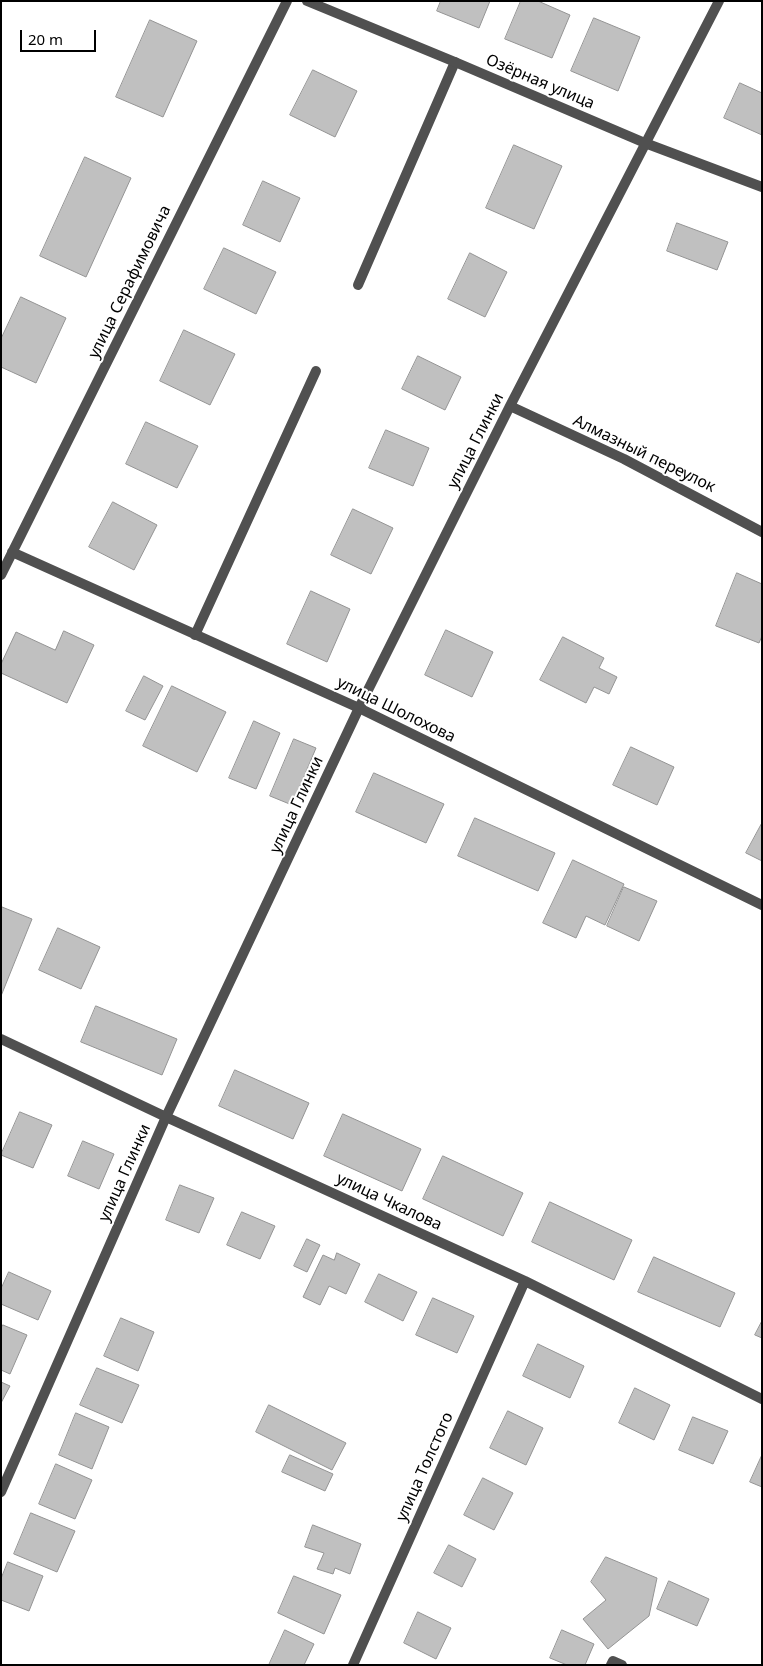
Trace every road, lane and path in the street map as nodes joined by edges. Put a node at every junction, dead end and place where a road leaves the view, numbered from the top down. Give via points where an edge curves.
1 (287, 1) edge
2 (307, 1) edge
3 (719, 1) edge
4 (455, 62) junction
5 (645, 144) junction
6 (762, 187) edge
7 (358, 286) dead end
8 (316, 371) dead end
9 (510, 406) junction
10 (762, 532) edge
11 (12, 552) junction
12 (1, 576) edge
13 (195, 635) junction
14 (358, 708) junction
15 (762, 905) edge
16 (1, 1038) edge
17 (166, 1117) junction
18 (525, 1281) junction
19 (762, 1399) edge
20 (1, 1492) edge
21 (354, 1665) edge
22 (611, 1665) edge
23 (622, 1665) edge

1 - 11 street, улица Серафимовича
2 - 4 street, Озёрная улица
3 - 5 street, улица Глинки
4 - 5 street, Озёрная улица
4 - 7 street
5 - 6 street, Озёрная улица
5 - 9 street, улица Глинки
8 - 13 street
9 - 10 street, Алмазный переулок via 624,459
9 - 14 street, улица Глинки
11 - 12 street, улица Серафимовича
11 - 13 street, улица Шолохова
13 - 14 street, улица Шолохова
14 - 15 street, улица Шолохова
14 - 17 street, улица Глинки
16 - 17 street, улица Чкалова
17 - 18 street, улица Чкалова
17 - 20 street, улица Глинки
18 - 19 street, улица Чкалова
18 - 21 street, улица Толстого
22 - 23 street via 613,1661

